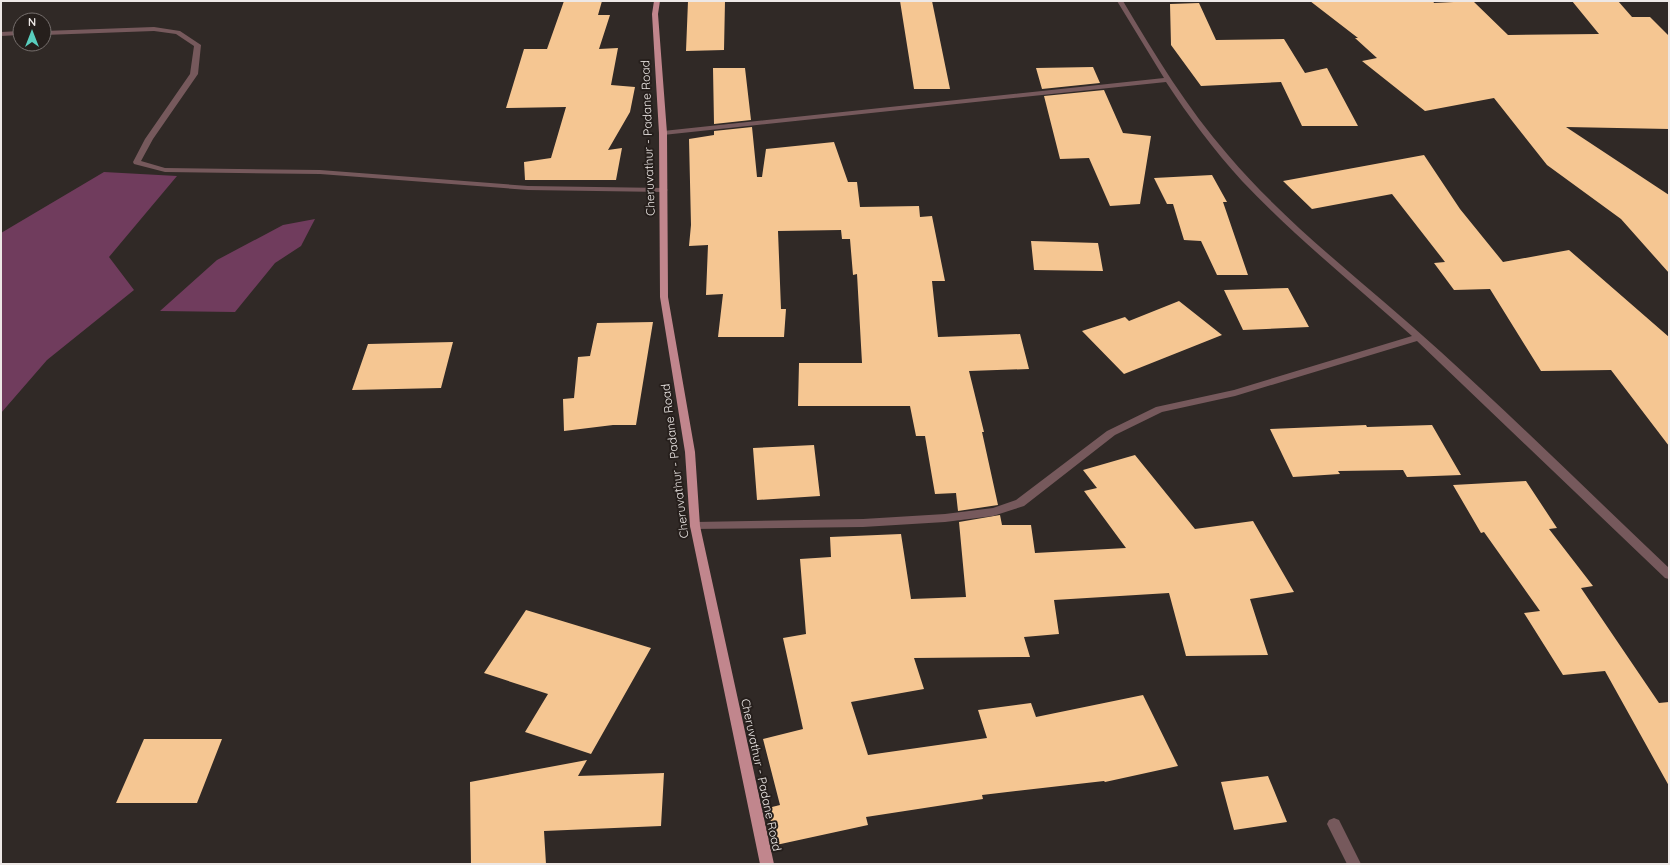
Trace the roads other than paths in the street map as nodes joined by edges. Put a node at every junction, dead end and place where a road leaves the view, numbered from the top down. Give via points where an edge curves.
1 (657, 1) edge
2 (1120, 1) edge
3 (12, 33) edge
4 (52, 33) edge
5 (1, 34) edge
6 (1167, 80) junction
7 (663, 133) junction
8 (664, 190) junction
9 (1419, 337) junction
10 (695, 526) junction
11 (1669, 575) edge
12 (1334, 824) dead end
13 (767, 864) edge
14 (1354, 864) edge

1 - 7 main road, Cheruvathur - Padane Road via 655,14
2 - 6 street
3 - 5 street
4 - 8 street via 154,29 178,32 198,45 194,74 149,139 137,162 165,170 320,172 528,188
6 - 7 street
6 - 9 street via 1211,141 1244,178 1308,242
7 - 8 main road, Cheruvathur - Padane Road
8 - 10 main road, Cheruvathur - Padane Road via 664,297 690,452
9 - 10 street via 1235,393 1159,409 1111,433 1020,503 993,512 863,523
9 - 11 street
10 - 13 main road, Cheruvathur - Padane Road
12 - 14 street

